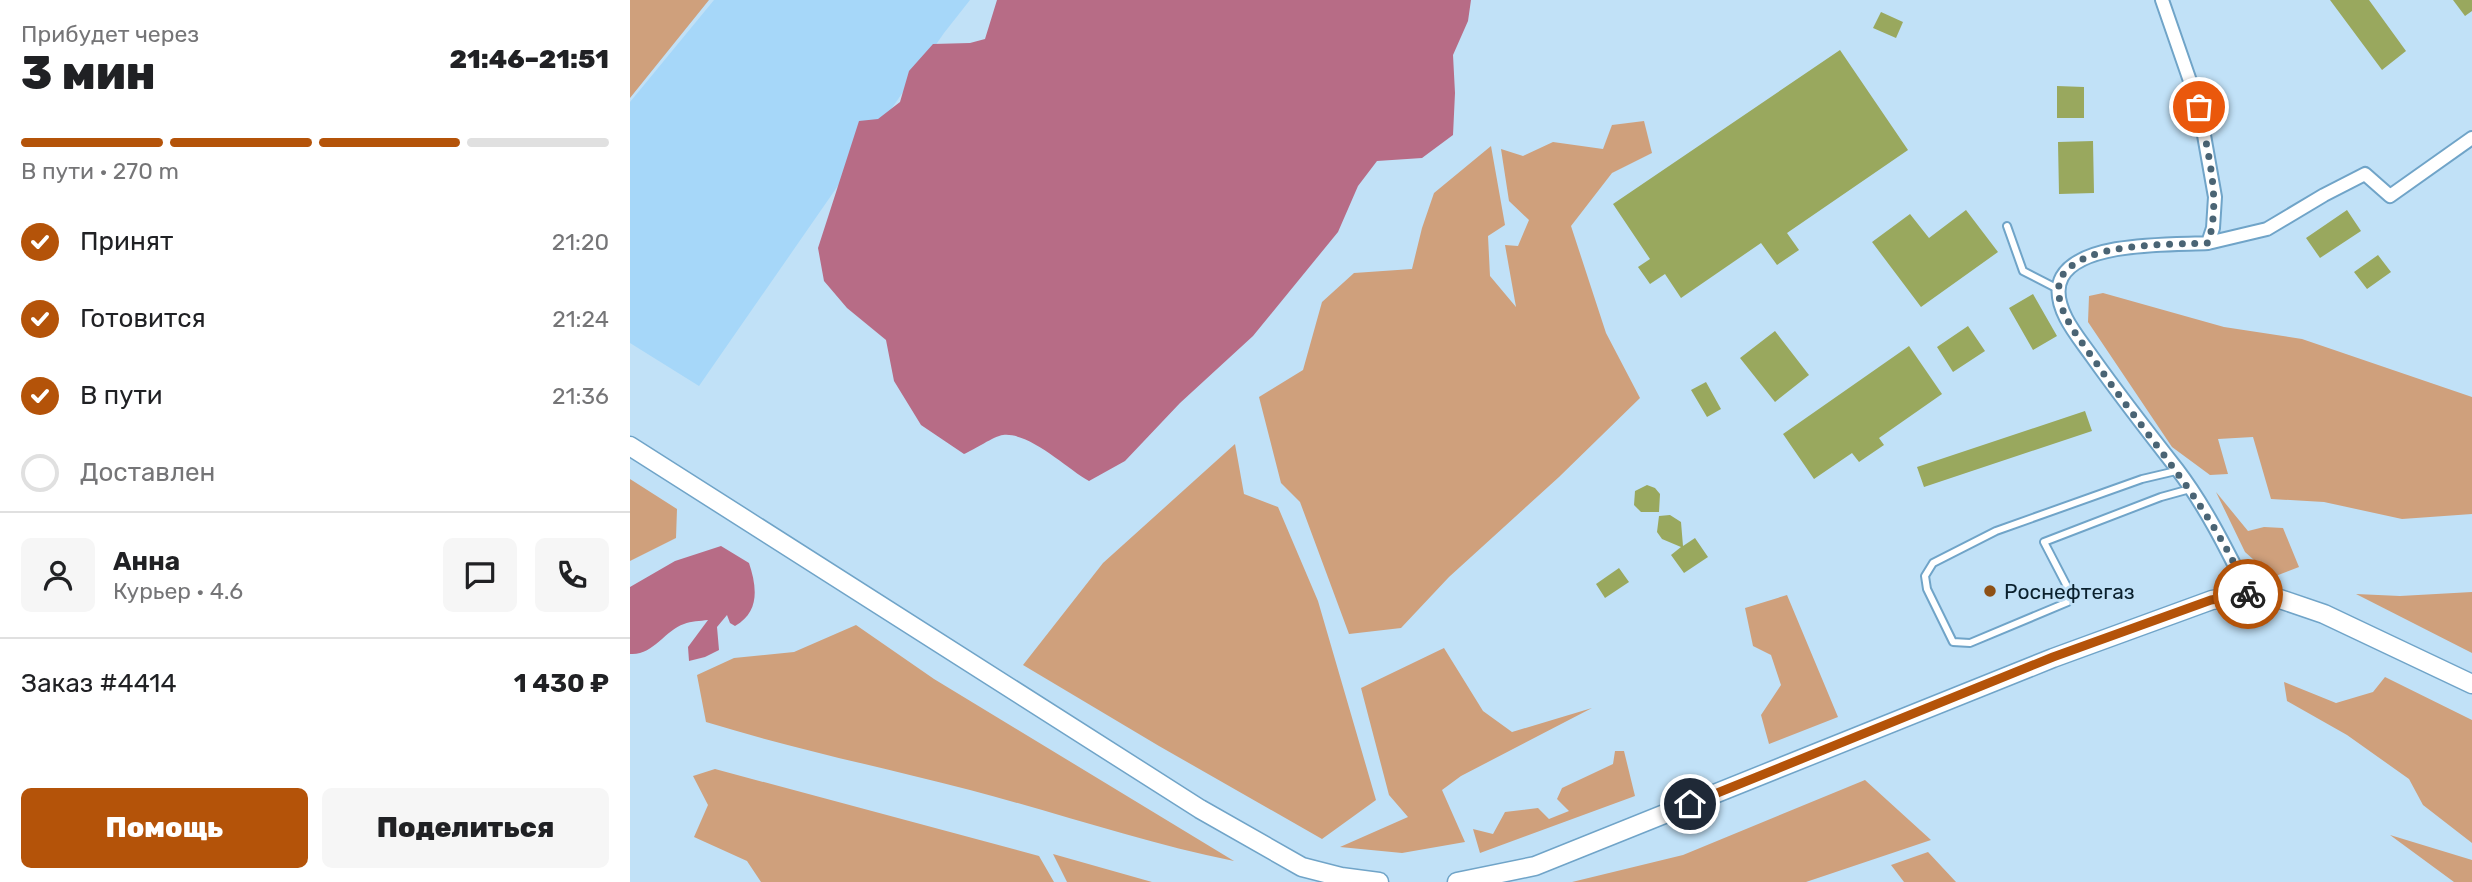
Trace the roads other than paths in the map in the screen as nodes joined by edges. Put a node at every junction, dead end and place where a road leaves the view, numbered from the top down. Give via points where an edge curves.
1 (2162, 0) edge
2 (2472, 138) edge
3 (2007, 226) dead end
4 (2208, 243) junction
5 (2058, 289) junction
6 (630, 446) edge
7 (2178, 471) junction
8 (2190, 489) junction
9 (2249, 594) junction
10 (2472, 684) edge
11 (1339, 880) edge
12 (1379, 882) edge
13 (1457, 882) edge

1 - 4 street via 2199,107 2215,197
2 - 4 street via 2390,196 2365,174 2267,229
3 - 5 lane via 2022,271
4 - 5 street via 2098,253 2062,276
5 - 7 street via 2067,320
6 - 11 main road via 1200,808 1302,867
7 - 8 street
7 - 8 lane via 2142,479 1996,531 1933,563 1925,576 1927,589 1953,642 1970,643 2068,602 2070,593 2044,542
8 - 9 street
9 - 10 main road via 2268,595 2324,614
9 - 13 main road via 2211,600 2053,657 1535,866
11 - 12 main road

